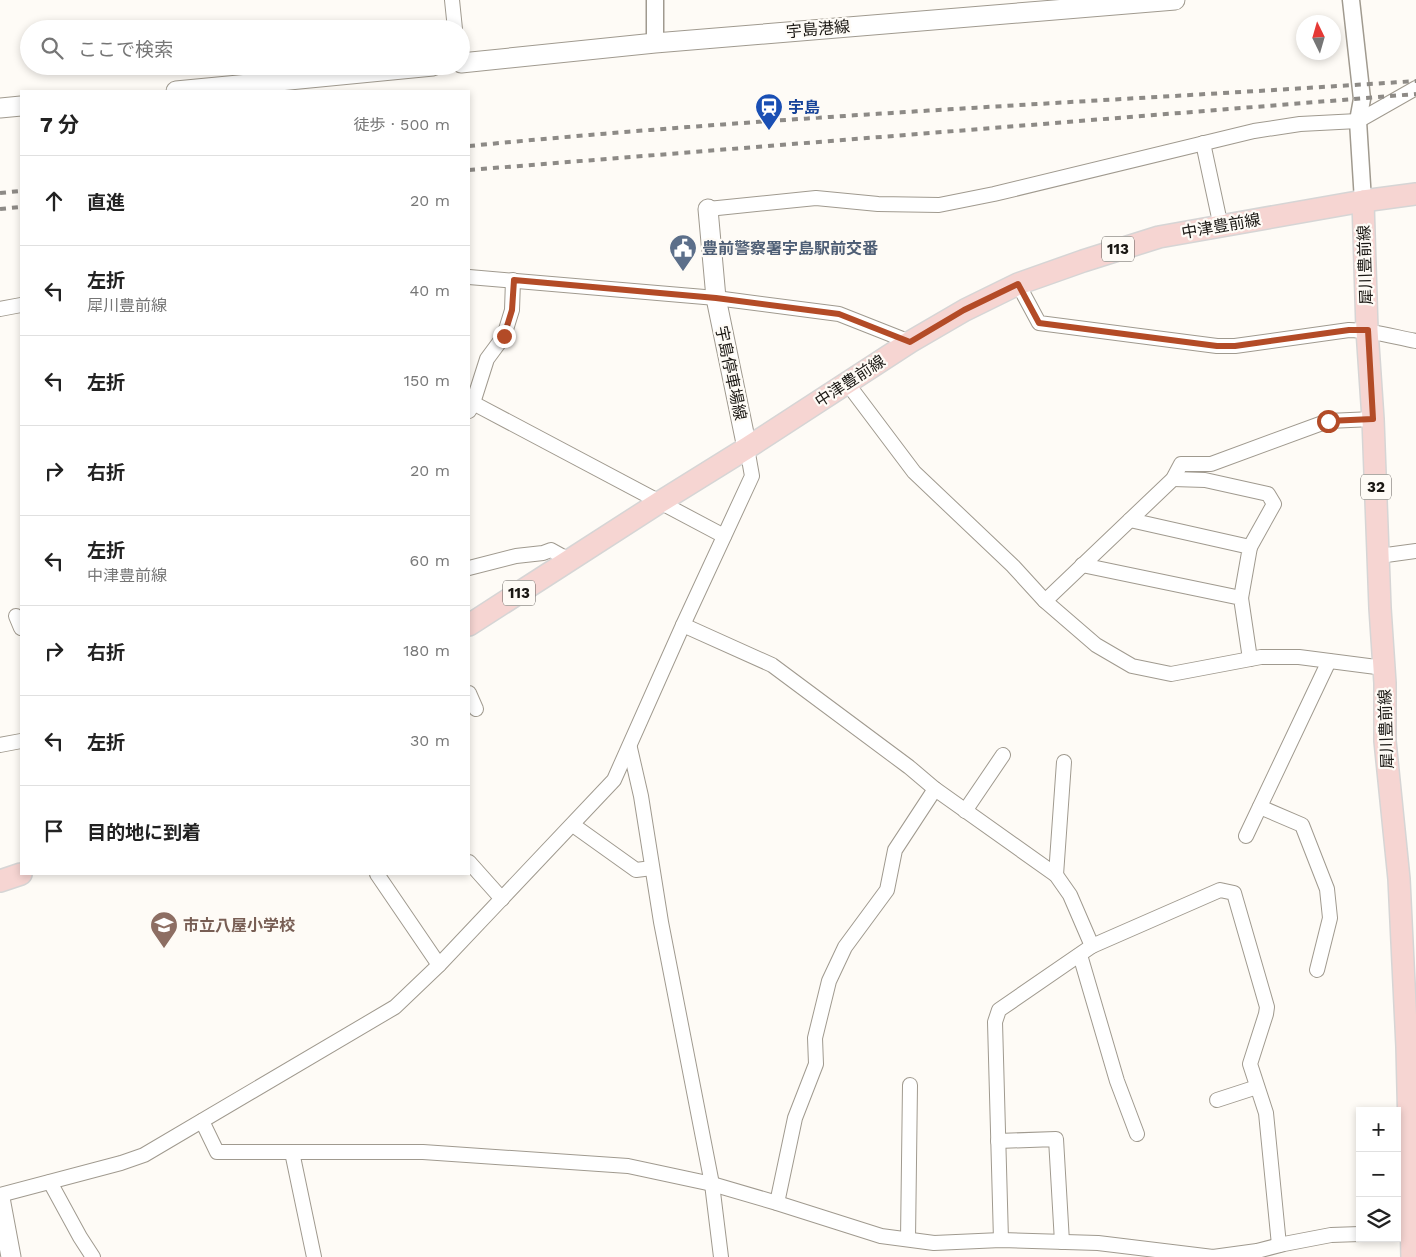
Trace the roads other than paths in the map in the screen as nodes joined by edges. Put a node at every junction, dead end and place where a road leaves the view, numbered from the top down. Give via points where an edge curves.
1 (452, 0) edge
2 (655, 0) edge
3 (1175, 0) edge
4 (1351, 0) edge
5 (454, 20) edge
6 (655, 43) junction
7 (470, 62) edge
8 (340, 75) edge
9 (1416, 88) edge
10 (186, 90) edge
11 (20, 106) edge
12 (0, 108) edge
13 (1358, 121) junction
14 (1202, 143) junction
15 (1416, 194) edge
16 (1363, 201) junction
17 (708, 208) joint
18 (1221, 227) junction
19 (470, 277) edge
20 (514, 280) junction
21 (1018, 284) junction
22 (716, 298) junction
23 (20, 305) edge
24 (0, 309) edge
25 (1368, 330) junction
26 (1416, 341) edge
27 (910, 342) junction
28 (847, 383) junction
29 (473, 387) edge
30 (471, 407) edge
31 (1373, 419) junction
32 (747, 448) junction
33 (1173, 479) junction
34 (660, 502) junction
35 (1130, 520) junction
36 (724, 536) junction
37 (1250, 546) junction
38 (1416, 551) edge
39 (1379, 556) junction
40 (569, 560) junction
41 (1082, 565) junction
42 (470, 568) edge
43 (1241, 598) junction
44 (1045, 601) junction
45 (470, 624) edge
46 (683, 624) junction
47 (1250, 659) junction
48 (1329, 661) junction
49 (1384, 668) junction
50 (470, 695) edge
51 (476, 709) dead end
52 (20, 741) edge
53 (0, 745) edge
54 (630, 748) junction
55 (1003, 755) dead end
56 (1064, 762) dead end
57 (935, 790) junction
58 (1260, 807) junction
59 (965, 811) junction
60 (573, 825) junction
61 (1246, 836) dead end
62 (470, 863) edge
63 (652, 868) junction
64 (20, 874) edge
65 (378, 875) edge
66 (1056, 875) junction
67 (0, 881) edge
68 (502, 899) junction
69 (1092, 946) junction
70 (1080, 955) junction
71 (439, 965) junction
72 (1318, 970) dead end
73 (910, 1085) dead end
74 (1257, 1087) junction
75 (1217, 1100) dead end
76 (202, 1121) junction
77 (1137, 1134) dead end
78 (998, 1141) junction
79 (292, 1152) junction
80 (50, 1182) junction
81 (712, 1184) junction
82 (0, 1196) edge
83 (777, 1203) junction
84 (1404, 1233) edge
85 (1356, 1234) edge
86 (908, 1239) junction
87 (1001, 1240) junction
88 (1062, 1242) junction
89 (1279, 1245) junction
90 (1098, 1250) edge
91 (11, 1257) edge
92 (93, 1257) edge
93 (314, 1257) edge
94 (721, 1257) edge
95 (1412, 1257) edge

1 - 5 street
2 - 6 street
3 - 6 main road, 宇島港線
4 - 13 street via 1362,99
6 - 7 main road, 宇島港線
8 - 10 main road
9 - 13 street
11 - 12 main road
13 - 14 street via 1300,124
13 - 16 street
14 - 17 street via 939,205 816,198
14 - 18 street
15 - 16 main road, 中津豊前線 / 113
16 - 18 main road, 中津豊前線 / 113
16 - 25 main road, 犀川豊前線 / 32
17 - 22 main road, 宇島停車場線
18 - 21 main road, 中津豊前線 / 113 via 1159,237
19 - 20 street
20 - 22 street
20 - 29 street via 512,310 504,336 487,359
21 - 25 street via 1039,323 1199,345 1235,346
21 - 27 main road, 中津豊前線 / 113 via 964,310
22 - 27 street via 839,314
22 - 32 main road, 宇島停車場線
23 - 24 street
25 - 26 street
25 - 31 main road, 犀川豊前線 / 32
27 - 28 main road, 中津豊前線 / 113
28 - 32 main road, 中津豊前線 / 113
28 - 44 street via 914,472
29 - 30 street
30 - 34 street
31 - 33 street via 1328,421 1210,464 1181,464
31 - 39 main road, 犀川豊前線 / 32
32 - 34 main road, 中津豊前線 / 113
32 - 36 street via 752,476
33 - 35 street
33 - 37 street via 1205,480 1268,494 1274,504
34 - 36 street
34 - 40 main road, 中津豊前線 / 113
35 - 37 street
35 - 41 street
36 - 46 street
37 - 43 street
38 - 39 street
39 - 49 main road, 犀川豊前線 / 32
40 - 42 street via 551,550
40 - 45 main road, 中津豊前線 / 113
41 - 43 street
41 - 44 street
43 - 47 street
44 - 47 street via 1096,645 1132,666 1171,674
46 - 54 street
46 - 57 street via 772,665
47 - 48 street via 1299,657
48 - 49 street
48 - 58 street
49 - 84 main road, 犀川豊前線 / 32 via 1385,741 1398,879 1406,1037
50 - 51 street
52 - 53 street
54 - 60 street via 614,780
54 - 63 street
55 - 59 street
56 - 66 street
57 - 59 street
57 - 83 street via 895,850 887,890 846,947 829,981 815,1038 816,1064 795,1118
58 - 61 street
58 - 72 street via 1302,825 1327,889 1330,918
59 - 66 street
60 - 63 street via 636,870
60 - 68 street
62 - 68 street
63 - 81 street
64 - 67 main road
65 - 71 street
66 - 69 street via 1070,896
68 - 71 street
69 - 70 street
69 - 74 street via 1220,890 1234,893 1267,1007 1250,1064
70 - 77 street via 1117,1081
70 - 78 street via 999,1010 995,1022
71 - 76 street via 395,1007
73 - 86 street
74 - 75 street
74 - 89 street via 1266,1113
76 - 79 street via 216,1152
76 - 80 street via 144,1155
78 - 87 street
78 - 88 street via 1056,1139
79 - 81 street via 423,1152 618,1166
79 - 93 street
80 - 82 street
80 - 92 street
81 - 83 street
81 - 94 street
82 - 91 main road
83 - 86 street via 881,1236
84 - 95 main road, 犀川豊前線 / 32
85 - 89 street via 1331,1235
86 - 87 street via 934,1242
87 - 88 street
88 - 90 street
89 - 90 street via 1213,1257

